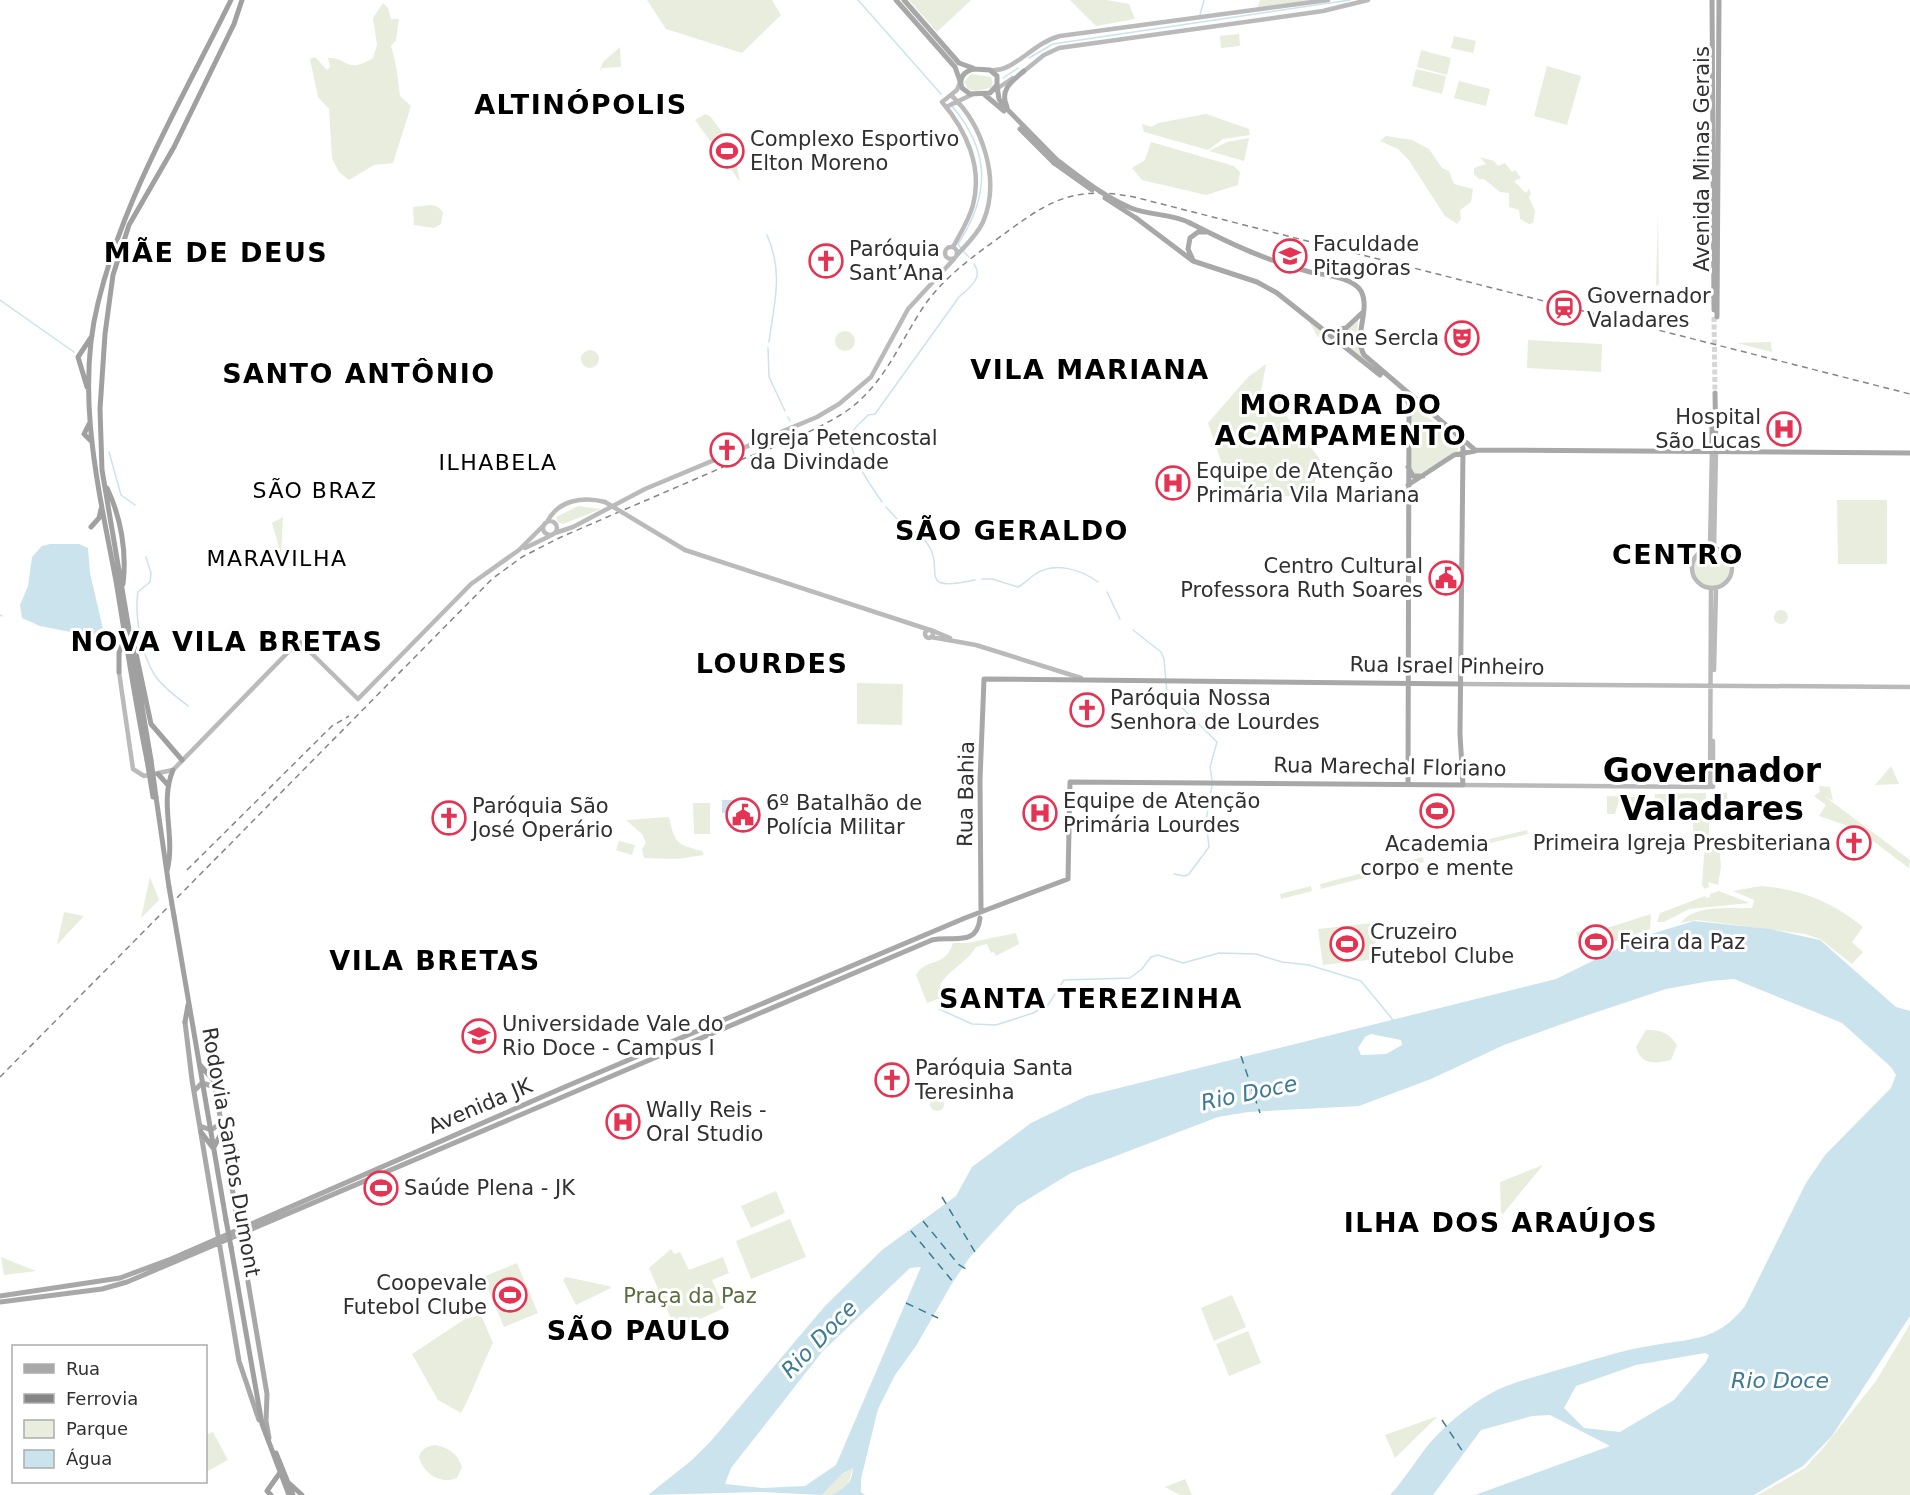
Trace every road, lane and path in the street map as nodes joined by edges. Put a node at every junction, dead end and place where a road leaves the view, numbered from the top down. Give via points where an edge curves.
1 (231, 0) edge
2 (896, 0) edge
3 (904, 0) edge
4 (1328, 0) edge
5 (1368, 0) edge
6 (1712, 0) edge
7 (1719, 0) edge
8 (244, 3) edge
9 (222, 18) junction
10 (234, 28) junction
11 (1022, 57) junction
12 (974, 69) junction
13 (990, 70) junction
14 (1024, 71) junction
15 (960, 81) junction
16 (996, 88) junction
17 (974, 94) junction
18 (951, 95) junction
19 (985, 95) junction
20 (956, 100) junction
21 (946, 106) junction
22 (1026, 129) junction
23 (181, 140) dead end
24 (174, 147) junction
25 (154, 156) junction
26 (1056, 161) junction
27 (166, 162) junction
28 (1209, 232) junction
29 (953, 247) junction
30 (956, 257) junction
31 (947, 258) junction
32 (1193, 261) junction
33 (942, 268) junction
34 (1362, 312) junction
35 (95, 319) junction
36 (108, 323) junction
37 (1325, 332) junction
38 (92, 335) junction
39 (88, 390) junction
40 (1714, 394) tunnel mouth
41 (89, 406) junction
42 (1426, 408) junction
43 (100, 409) junction
44 (1408, 415) junction
45 (1459, 437) junction
46 (1475, 450) junction
47 (1714, 450) junction
48 (1463, 452) junction
49 (1910, 453) edge
50 (1407, 463) junction
51 (1427, 475) junction
52 (1408, 485) junction
53 (101, 499) junction
54 (561, 506) junction
55 (546, 523) junction
56 (555, 524) junction
57 (91, 527) dead end
58 (573, 527) junction
59 (554, 534) junction
60 (1712, 548) junction
61 (519, 550) junction
62 (1714, 589) junction
63 (929, 631) junction
64 (128, 634) junction
65 (950, 638) junction
66 (119, 672) junction
67 (130, 672) junction
68 (1057, 676) junction
69 (984, 679) joint
70 (1407, 683) junction
71 (1461, 684) junction
72 (1712, 685) junction
73 (1910, 687) edge
74 (149, 760) junction
75 (182, 760) junction
76 (173, 770) junction
77 (158, 774) junction
78 (167, 784) junction
79 (1408, 784) junction
80 (1463, 785) junction
81 (167, 873) junction
82 (1068, 879) joint
83 (981, 909) dead end
84 (980, 918) dead end
85 (188, 1003) junction
86 (180, 1005) dead end
87 (185, 1022) joint
88 (199, 1063) junction
89 (202, 1083) junction
90 (214, 1084) junction
91 (194, 1091) junction
92 (222, 1127) junction
93 (200, 1129) junction
94 (211, 1131) junction
95 (214, 1149) junction
96 (236, 1150) dead end
97 (227, 1153) junction
98 (239, 1232) junction
99 (219, 1240) junction
100 (0, 1296) edge
101 (0, 1302) edge
102 (262, 1424) junction
103 (268, 1435) junction
104 (279, 1474) junction
105 (286, 1479) junction
106 (264, 1483) dead end
107 (272, 1486) junction
108 (271, 1495) edge
109 (291, 1495) edge
110 (302, 1495) edge

1 - 9 highway
2 - 15 main road via 955,67
3 - 12 main road via 961,65
4 - 11 main road via 1060,36 1042,41
5 - 14 main road via 1323,11 1059,48
6 - 7 main road, Avenida Minas Gerais via 1716,317
8 - 10 highway
9 - 10 highway via 227,17
9 - 25 highway
10 - 24 highway
11 - 13 main road via 1006,68
11 - 14 main road
12 - 13 main road
12 - 15 main road via 964,73
13 - 16 main road via 997,76
14 - 16 main road
14 - 22 main road via 1010,83 1004,97 1007,108
15 - 17 main road via 964,91
15 - 18 main road
16 - 19 main road
16 - 22 main road via 1000,102
17 - 19 main road
17 - 20 main road
18 - 20 main road
18 - 21 main road via 942,102
19 - 26 main road
20 - 21 main road
20 - 30 main road via 974,123 984,148 989,189 981,225
21 - 29 main road via 969,144 975,179 973,206
22 - 26 main road
23 - 24 highway
24 - 27 highway
25 - 27 highway
25 - 35 highway via 119,234
26 - 28 main road, bridge via 1131,208 1168,215
26 - 32 main road, bridge
27 - 36 highway via 129,225 113,275
28 - 32 main road via 1198,232 1190,238 1188,249
28 - 34 main road via 1278,264 1351,283 1362,294
29 - 30 main road
29 - 31 main road via 946,250
30 - 31 main road
30 - 33 main road
31 - 33 main road
32 - 37 main road via 1265,286
33 - 58 main road via 908,309 874,372 839,404 645,489
34 - 37 main road via 1346,328
34 - 42 main road via 1360,342 1364,355
35 - 36 highway via 103,317
35 - 38 highway
36 - 43 highway
37 - 44 main road via 1402,392 1408,399
38 - 39 highway
38 - 39 highway via 78,357
39 - 41 highway
40 - 47 main road
41 - 43 highway
41 - 53 highway, Rodovia Santos Dumont via 84,434 93,444
42 - 44 main road via 1416,407
42 - 45 main road
43 - 64 highway, Rodovia Santos Dumont via 104,482 114,503 125,557 123,590
44 - 50 main road
45 - 46 main road
45 - 48 main road
46 - 47 main road
46 - 48 main road
47 - 49 main road
47 - 60 main road
48 - 51 main road
48 - 71 main road
50 - 51 main road via 1413,476
50 - 52 main road
51 - 52 main road
52 - 70 main road
53 - 57 highway via 99,518
53 - 64 highway, Rodovia Santos Dumont
54 - 55 main road
54 - 56 main road
54 - 63 main road, bridge via 585,499 606,502 685,549
55 - 56 main road
55 - 59 main road via 544,531
55 - 61 main road
56 - 58 main road
56 - 59 main road
58 - 59 main road
59 - 61 main road
60 - 62 main road via 1726,554 1732,566 1727,583
60 - 62 main road via 1698,553 1692,568 1697,582
61 - 75 main road via 471,584 358,699 299,641
62 - 72 main road
63 - 65 main road
63 - 65 main road via 928,637
64 - 66 highway via 119,653
64 - 67 highway, Rodovia Santos Dumont
64 - 74 highway, Rodovia Santos Dumont
64 - 75 highway via 138,654 151,724
65 - 68 main road via 1047,668
66 - 67 highway via 124,668
66 - 77 main road via 133,769 144,776
67 - 74 highway, Rodovia Santos Dumont
68 - 69 main road, Rua Israel Pinheiro
68 - 70 main road, Rua Israel Pinheiro via 1095,682
69 - 83 main road, Rua Bahia
70 - 71 main road, Rua Israel Pinheiro
70 - 79 main road
71 - 72 main road, Rua Israel Pinheiro
71 - 80 main road
72 - 73 main road, Rua Israel Pinheiro
72 - 80 main road, Rua Marechal Floriano via 1712,787
74 - 81 highway, Rodovia Santos Dumont, bridge
75 - 76 main road
76 - 77 main road
76 - 78 highway
77 - 78 highway
78 - 81 highway via 171,853
79 - 80 main road, Rua Marechal Floriano
79 - 82 main road, Rua Marechal Floriano via 1070,782
81 - 85 highway, Rodovia Santos Dumont, bridge
82 - 98 main road, Avenida JK via 965,918
84 - 98 main road, Avenida JK via 975,933 959,941 932,940
85 - 86 highway
85 - 87 highway
85 - 88 highway, Rodovia Santos Dumont
87 - 91 main road
88 - 89 highway, Rodovia Santos Dumont
88 - 90 highway
89 - 90 main road
89 - 91 main road
89 - 94 highway, Rodovia Santos Dumont
90 - 92 main road
91 - 93 main road
92 - 94 main road
92 - 95 highway
92 - 97 main road
93 - 94 main road
93 - 95 highway
93 - 99 main road
94 - 95 highway, Rodovia Santos Dumont
95 - 102 highway, Rodovia Santos Dumont, bridge
96 - 97 main road
97 - 98 main road
98 - 99 main road, Avenida JK
98 - 103 main road via 267,1394
99 - 100 main road, Avenida JK via 120,1278
99 - 101 main road, Avenida JK via 127,1282 102,1289
99 - 102 main road via 239,1361
102 - 103 highway, Rodovia Santos Dumont
103 - 104 highway, Rodovia Santos Dumont
103 - 105 highway, Rodovia Santos Dumont
104 - 107 highway
104 - 109 highway, Rodovia Santos Dumont
105 - 109 highway, Rodovia Santos Dumont
105 - 110 highway
106 - 107 highway
107 - 108 highway via 267,1491

